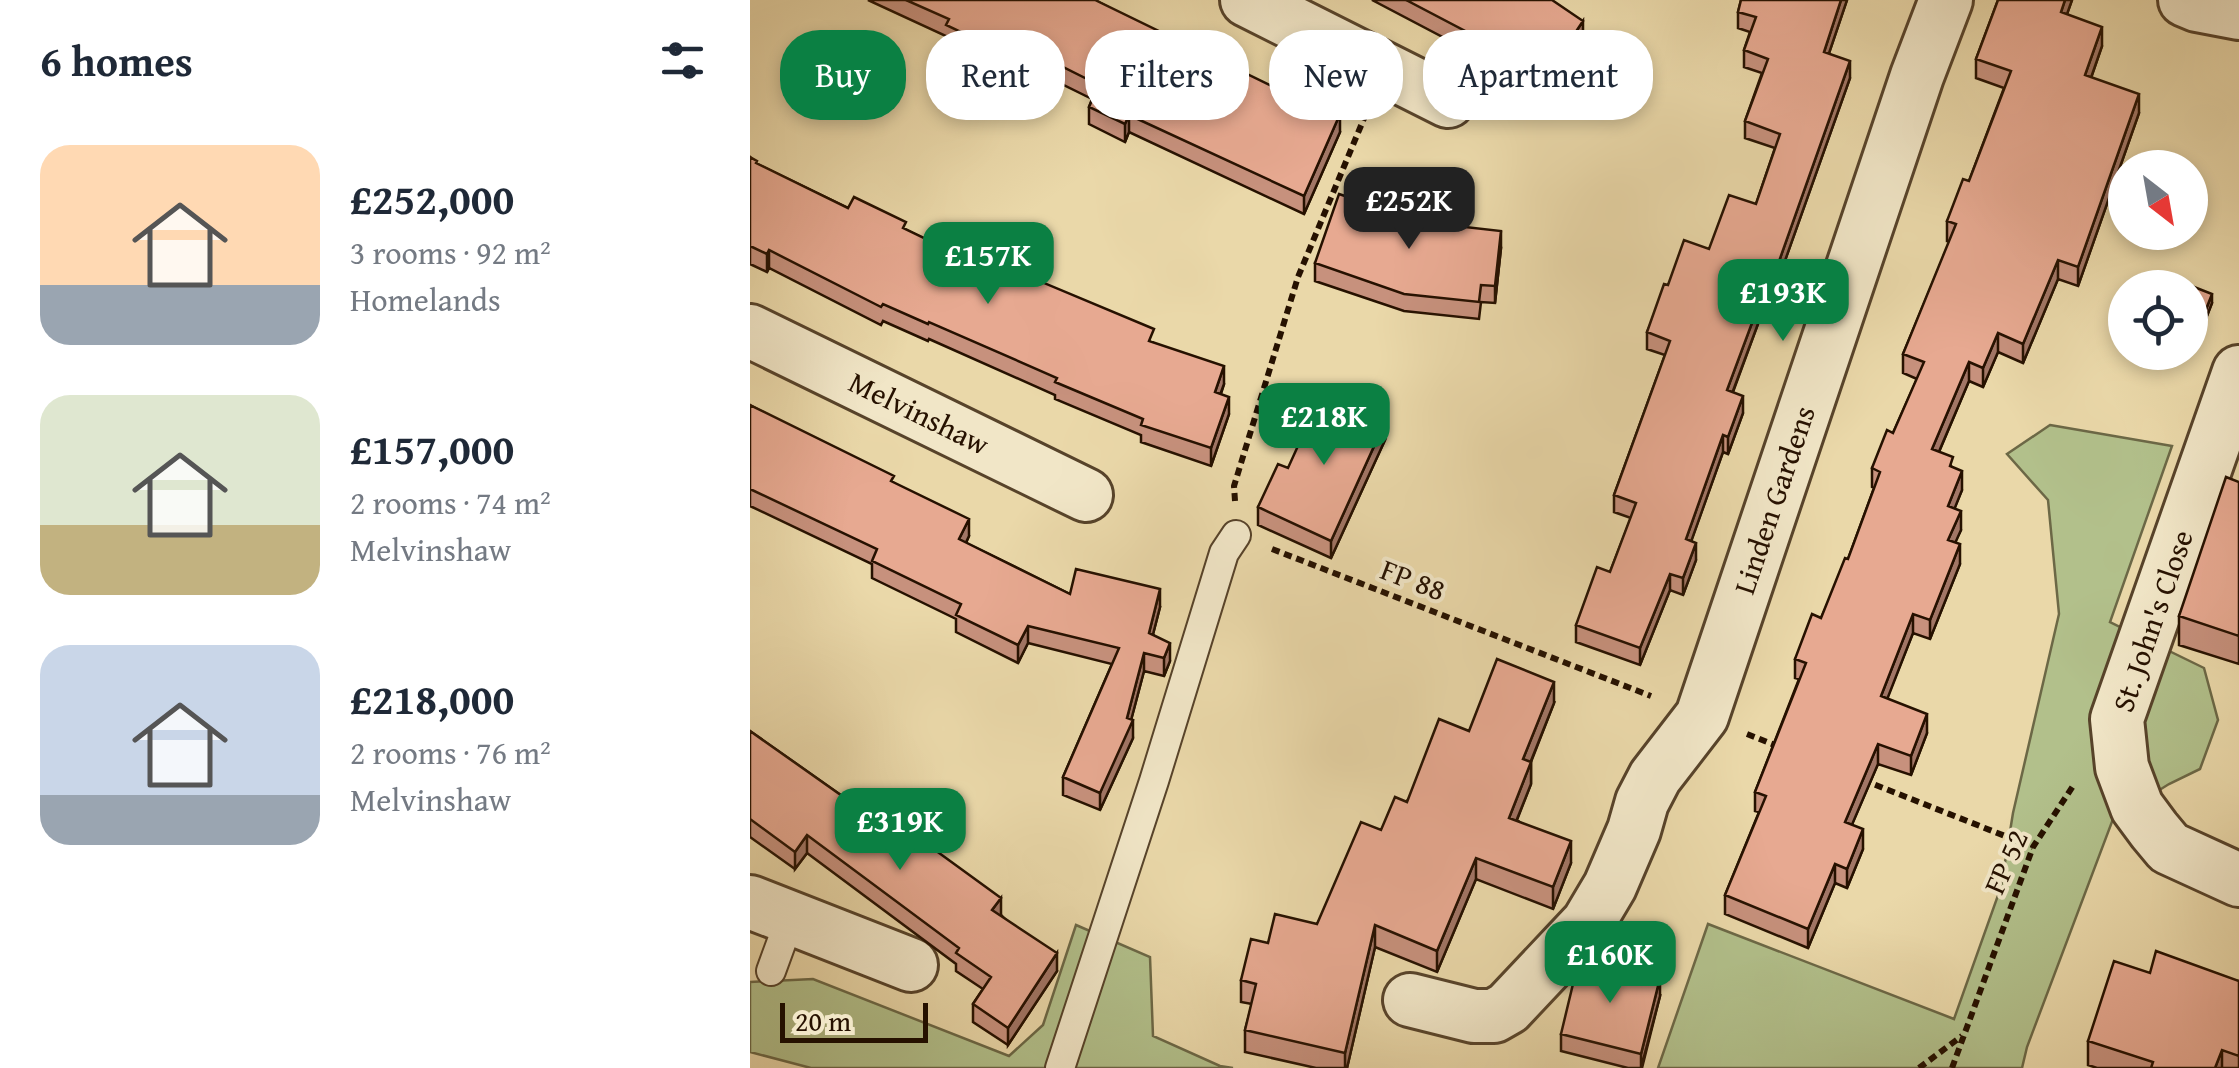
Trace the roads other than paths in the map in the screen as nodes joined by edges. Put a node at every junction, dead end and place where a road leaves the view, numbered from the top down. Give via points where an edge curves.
1 (1246, 0) edge
2 (1946, 0) edge
3 (2185, 0) edge
4 (2239, 14) edge
5 (1423, 88) edge
6 (750, 332) edge
7 (2239, 372) edge
8 (1086, 494) dead end
9 (1236, 535) road end
10 (2239, 880) edge
11 (770, 910) edge
12 (910, 965) dead end
13 (771, 971) dead end
14 (1410, 1000) dead end
15 (1060, 1068) edge

1 - 5 street
2 - 14 street, Linden Gardens via 1702,716 1655,777 1588,924 1508,1008 1474,1016
3 - 4 street
6 - 8 street, Melvinshaw
7 - 10 street, St. John's Close via 2117,719 2122,766 2146,818 2169,848
9 - 15 lane via 1224,553
11 - 12 street
11 - 13 lane

